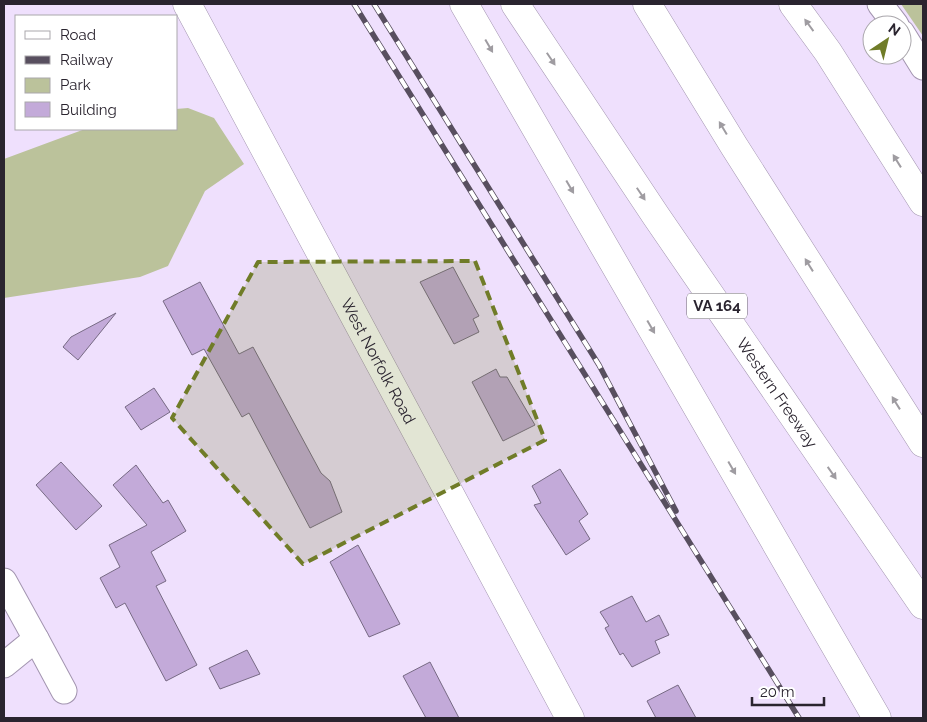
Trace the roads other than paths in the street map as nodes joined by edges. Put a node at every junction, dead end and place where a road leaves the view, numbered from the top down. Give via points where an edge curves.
1 (187, 4) edge
2 (464, 4) edge
3 (515, 4) edge
4 (648, 4) edge
5 (793, 4) edge
6 (880, 4) edge
7 (888, 15) edge
8 (912, 49) edge
9 (923, 67) edge
10 (923, 202) edge
11 (923, 443) edge
12 (4, 580) edge
13 (923, 605) edge
14 (36, 639) junction
15 (4, 665) edge
16 (64, 691) dead end
17 (570, 718) edge
18 (877, 718) edge

1 - 17 main road, West Norfolk Road
2 -> 18 main road
3 -> 13 main road, Western Freeway / VA 164
11 -> 4 main road via 734,146
10 -> 5 main road via 828,52
6 - 7 street
8 - 9 street
12 - 14 street
14 - 15 street
14 - 16 street

